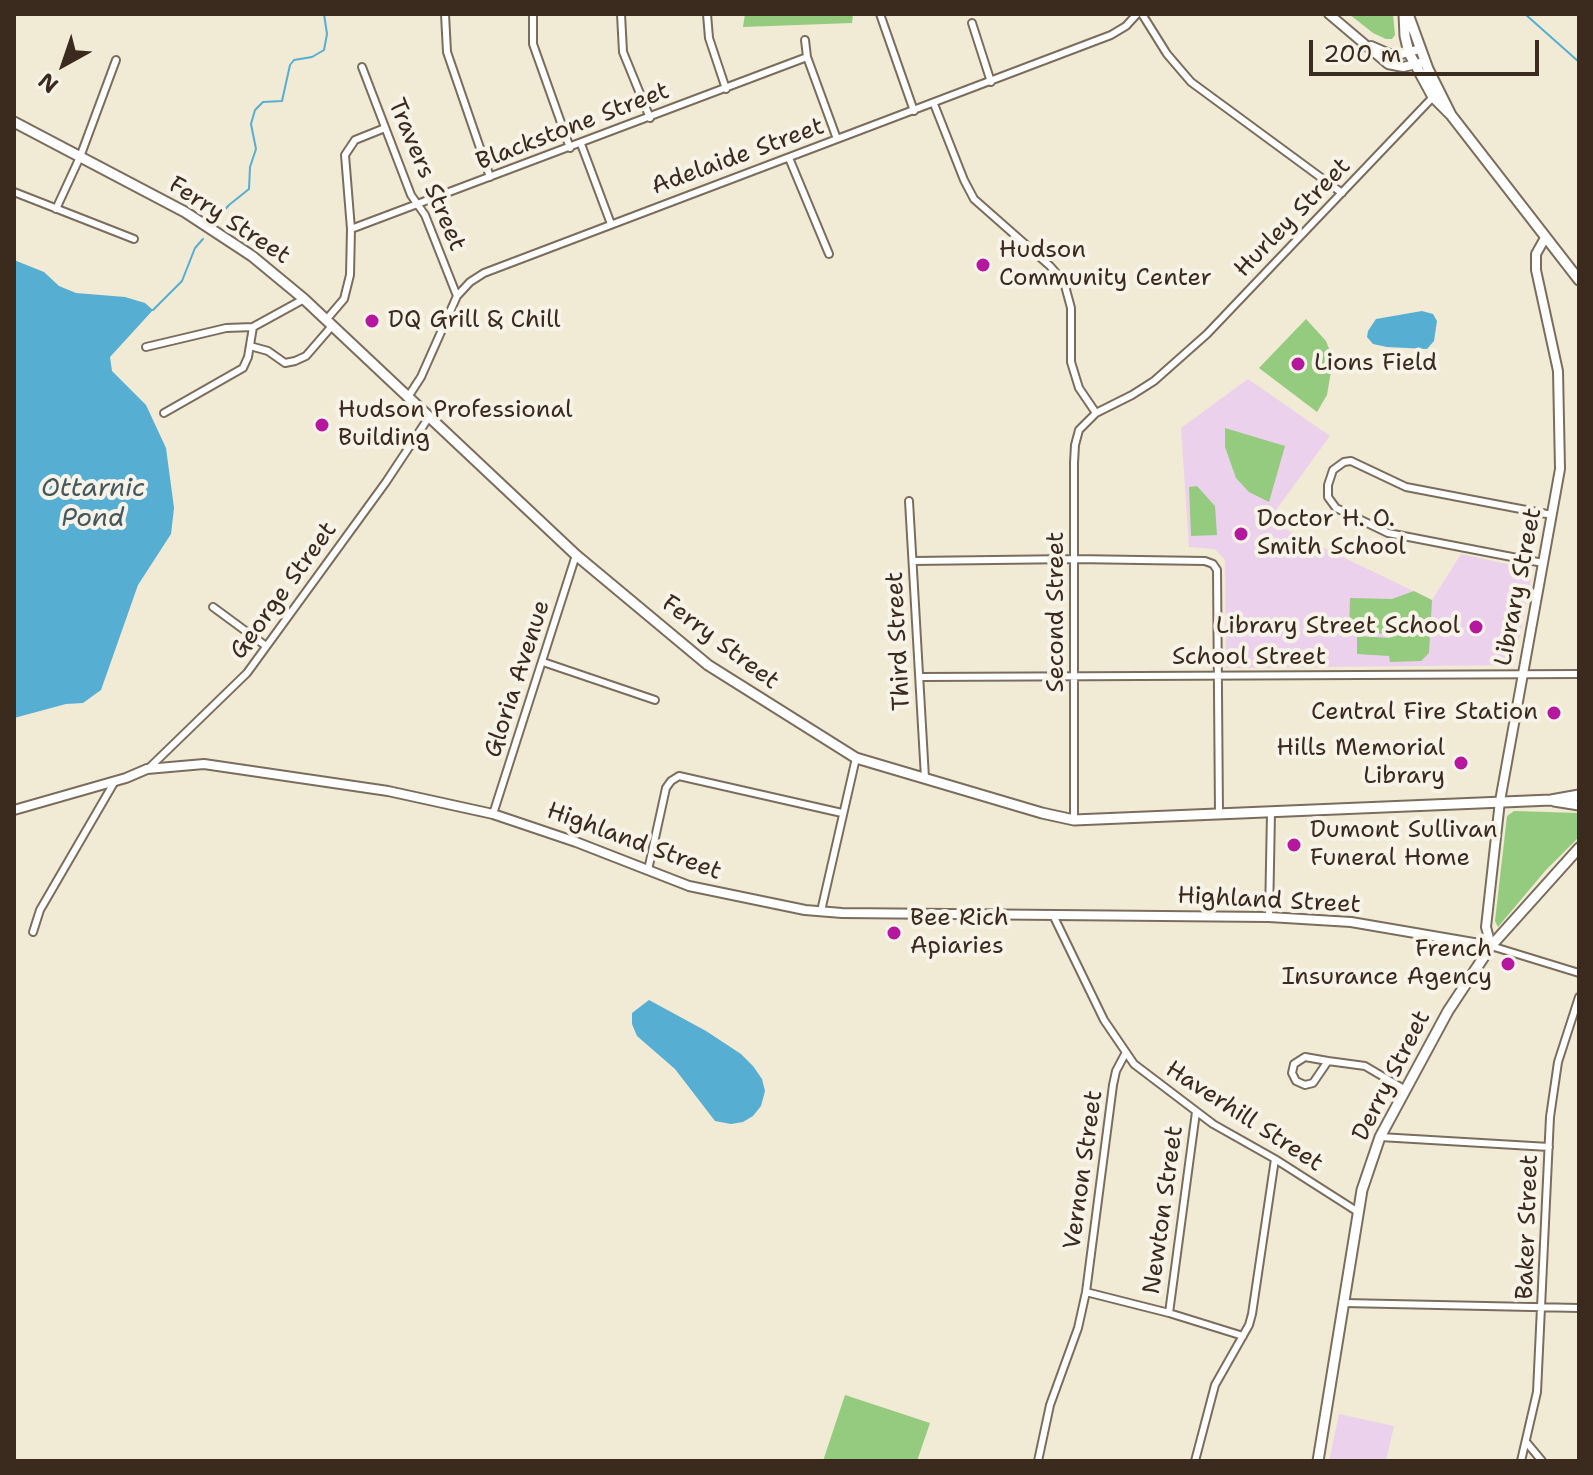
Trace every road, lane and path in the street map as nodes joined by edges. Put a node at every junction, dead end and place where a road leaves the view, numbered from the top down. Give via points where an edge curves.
1 (445, 14) edge
2 (533, 14) edge
3 (621, 14) edge
4 (707, 14) edge
5 (880, 14) edge
6 (1140, 14) edge
7 (1329, 14) edge
8 (1406, 14) edge
9 (972, 23) dead end
10 (805, 40) dead end
11 (1365, 43) junction
12 (1420, 49) junction
13 (1409, 53) junction
14 (807, 57) junction
15 (116, 60) dead end
16 (1425, 62) junction
17 (1414, 66) junction
18 (362, 67) dead end
19 (991, 82) junction
20 (726, 89) junction
21 (1433, 97) junction
22 (934, 104) junction
23 (914, 111) junction
24 (1451, 115) junction
25 (650, 118) junction
26 (14, 122) edge
27 (385, 128) junction
28 (837, 139) junction
29 (581, 144) junction
30 (570, 148) junction
31 (80, 157) junction
32 (789, 158) junction
33 (490, 177) junction
34 (14, 192) edge
35 (1342, 193) junction
36 (419, 205) junction
37 (56, 209) junction
38 (611, 224) junction
39 (351, 229) junction
40 (1545, 238) junction
41 (134, 239) dead end
42 (829, 254) dead end
43 (1579, 280) edge
44 (457, 296) junction
45 (304, 299) junction
46 (329, 323) junction
47 (253, 327) junction
48 (250, 346) junction
49 (146, 347) dead end
50 (408, 397) junction
51 (164, 413) dead end
52 (1096, 413) junction
53 (429, 417) junction
54 (909, 501) dead end
55 (1552, 515) junction
56 (576, 555) junction
57 (1074, 559) junction
58 (913, 561) junction
59 (1543, 563) junction
60 (213, 607) dead end
61 (266, 646) junction
62 (543, 662) junction
63 (1523, 674) junction
64 (1579, 674) edge
65 (1219, 675) junction
66 (920, 677) junction
67 (1075, 677) junction
68 (655, 700) dead end
69 (856, 758) junction
70 (147, 769) junction
71 (925, 778) junction
72 (115, 781) junction
73 (1579, 795) edge
74 (1551, 800) junction
75 (1500, 801) junction
76 (1579, 805) edge
77 (14, 810) edge
78 (1271, 812) junction
79 (842, 813) junction
80 (493, 814) junction
81 (1219, 814) junction
82 (1074, 820) junction
83 (1579, 848) edge
84 (648, 870) junction
85 (821, 911) junction
86 (1053, 915) junction
87 (1269, 917) junction
88 (33, 932) dead end
89 (1491, 946) junction
90 (1579, 973) edge
91 (1579, 997) edge
92 (1125, 1054) junction
93 (1328, 1061) junction
94 (1404, 1089) junction
95 (1196, 1112) junction
96 (1380, 1137) junction
97 (1549, 1147) junction
98 (1275, 1159) junction
99 (1358, 1212) junction
100 (1086, 1292) junction
101 (1344, 1303) junction
102 (1542, 1306) junction
103 (1579, 1308) edge
104 (1169, 1313) junction
105 (1243, 1336) junction
106 (1527, 1443) junction
107 (1038, 1461) edge
108 (1195, 1461) edge
109 (1318, 1461) edge
110 (1521, 1461) edge
111 (1542, 1461) edge

1 - 33 street via 447,52
2 - 30 street via 533,44
3 - 25 street via 623,52
4 - 20 street
5 - 23 street
6 - 19 street, Adelaide Street via 1111,35
6 - 35 street via 1191,82
7 - 11 street
8 - 12 main road
8 - 13 main road
9 - 19 street
10 - 14 street
11 - 13 street via 1389,55
11 - 17 street via 1388,64
12 - 13 street
12 - 16 main road
13 - 17 main road
14 - 20 street, Blackstone Street
14 - 28 street
15 - 31 street
16 - 17 street
16 - 24 main road
17 - 21 main road
18 - 27 street, Travers Street
19 - 22 street, Adelaide Street
20 - 25 street, Blackstone Street
21 - 24 main road
21 - 35 street, Hurley Street
22 - 23 street, Adelaide Street
22 - 52 street via 974,199 1064,282 1071,308 1071,362 1079,388
23 - 28 street, Adelaide Street
24 - 40 main road
25 - 29 street, Blackstone Street
26 - 31 main road, Ferry Street
27 - 36 street, Travers Street
27 - 39 street via 355,140 345,155
28 - 32 street, Adelaide Street
29 - 30 street, Blackstone Street
29 - 38 street
30 - 33 street, Blackstone Street
31 - 37 street
31 - 45 main road, Ferry Street via 218,233
32 - 38 street, Adelaide Street
32 - 42 street
33 - 36 street, Blackstone Street
34 - 37 street
35 - 52 street, Hurley Street via 1191,349 1132,395
36 - 39 street, Blackstone Street
36 - 44 street, Travers Street
37 - 41 street
38 - 44 street, Adelaide Street via 501,265
39 - 46 street via 347,292
40 - 43 main road
40 - 55 street, Library Street via 1536,254 1536,270 1561,400 1560,469
44 - 50 street, Adelaide Street
45 - 46 main road, Ferry Street
45 - 47 street
46 - 48 street via 306,356 295,361 285,363
46 - 50 main road, Ferry Street
47 - 48 street
47 - 49 street
48 - 51 street via 243,368
50 - 53 main road, Ferry Street
52 - 57 street, Second Street via 1079,430 1075,445
53 - 56 main road, Ferry Street
53 - 61 street, George Street
54 - 58 street, Third Street
55 - 59 street, Library Street
55 - 59 street via 1406,487 1351,461 1338,465 1327,490 1331,503 1343,512 1382,530
56 - 62 street, Gloria Avenue
56 - 69 main road, Ferry Street via 719,673
57 - 58 street
57 - 65 street via 1213,564
57 - 67 street, Second Street
58 - 66 street, Third Street
59 - 63 street, Library Street
60 - 61 street
61 - 70 street, George Street via 247,673
62 - 68 street
62 - 80 street, Gloria Avenue
63 - 64 street, School Street
63 - 65 street, School Street
63 - 75 street, Library Street
65 - 67 street, School Street
65 - 81 street
66 - 67 street, School Street
66 - 71 street, Third Street
67 - 82 street, Second Street
69 - 71 main road, Ferry Street
69 - 79 street
70 - 72 street, Highland Street
70 - 80 street, Highland Street via 192,763 262,771
71 - 82 main road, Ferry Street
72 - 77 street, Highland Street
72 - 88 street via 40,910
73 - 74 main road, Ferry Street
74 - 75 main road, Ferry Street
74 - 76 main road, Ferry Street
75 - 78 main road, Ferry Street
75 - 89 street, Library Street via 1486,927
78 - 81 main road, Ferry Street
78 - 87 street
79 - 84 street via 679,776 666,788
79 - 85 street
80 - 84 street, Highland Street
81 - 82 main road, Ferry Street
83 - 89 main road, Derry Street
84 - 85 street, Highland Street via 715,893
85 - 86 street, Highland Street
86 - 87 street, Highland Street
86 - 92 street, Haverhill Street
87 - 89 street, Highland Street via 1351,922
89 - 90 street
89 - 94 main road, Derry Street
91 - 97 street, Baker Street via 1558,1062
92 - 95 street, Haverhill Street
92 - 100 street, Vernon Street via 1113,1085
93 - 93 street via 1310,1085 1293,1077 1292,1068 1300,1058
93 - 94 street via 1365,1066
94 - 96 main road, Derry Street
95 - 98 street, Haverhill Street
95 - 104 street, Newton Street
96 - 97 street
96 - 99 main road, Derry Street
97 - 102 street, Baker Street
98 - 99 street, Haverhill Street
98 - 105 street via 1252,1314
99 - 101 main road, Derry Street
100 - 104 street
100 - 107 street, Vernon Street
101 - 102 street
101 - 109 main road, Derry Street
102 - 103 street
102 - 106 street, Baker Street via 1537,1392
104 - 105 street
105 - 108 street via 1215,1385
106 - 110 street, Baker Street
106 - 111 street

